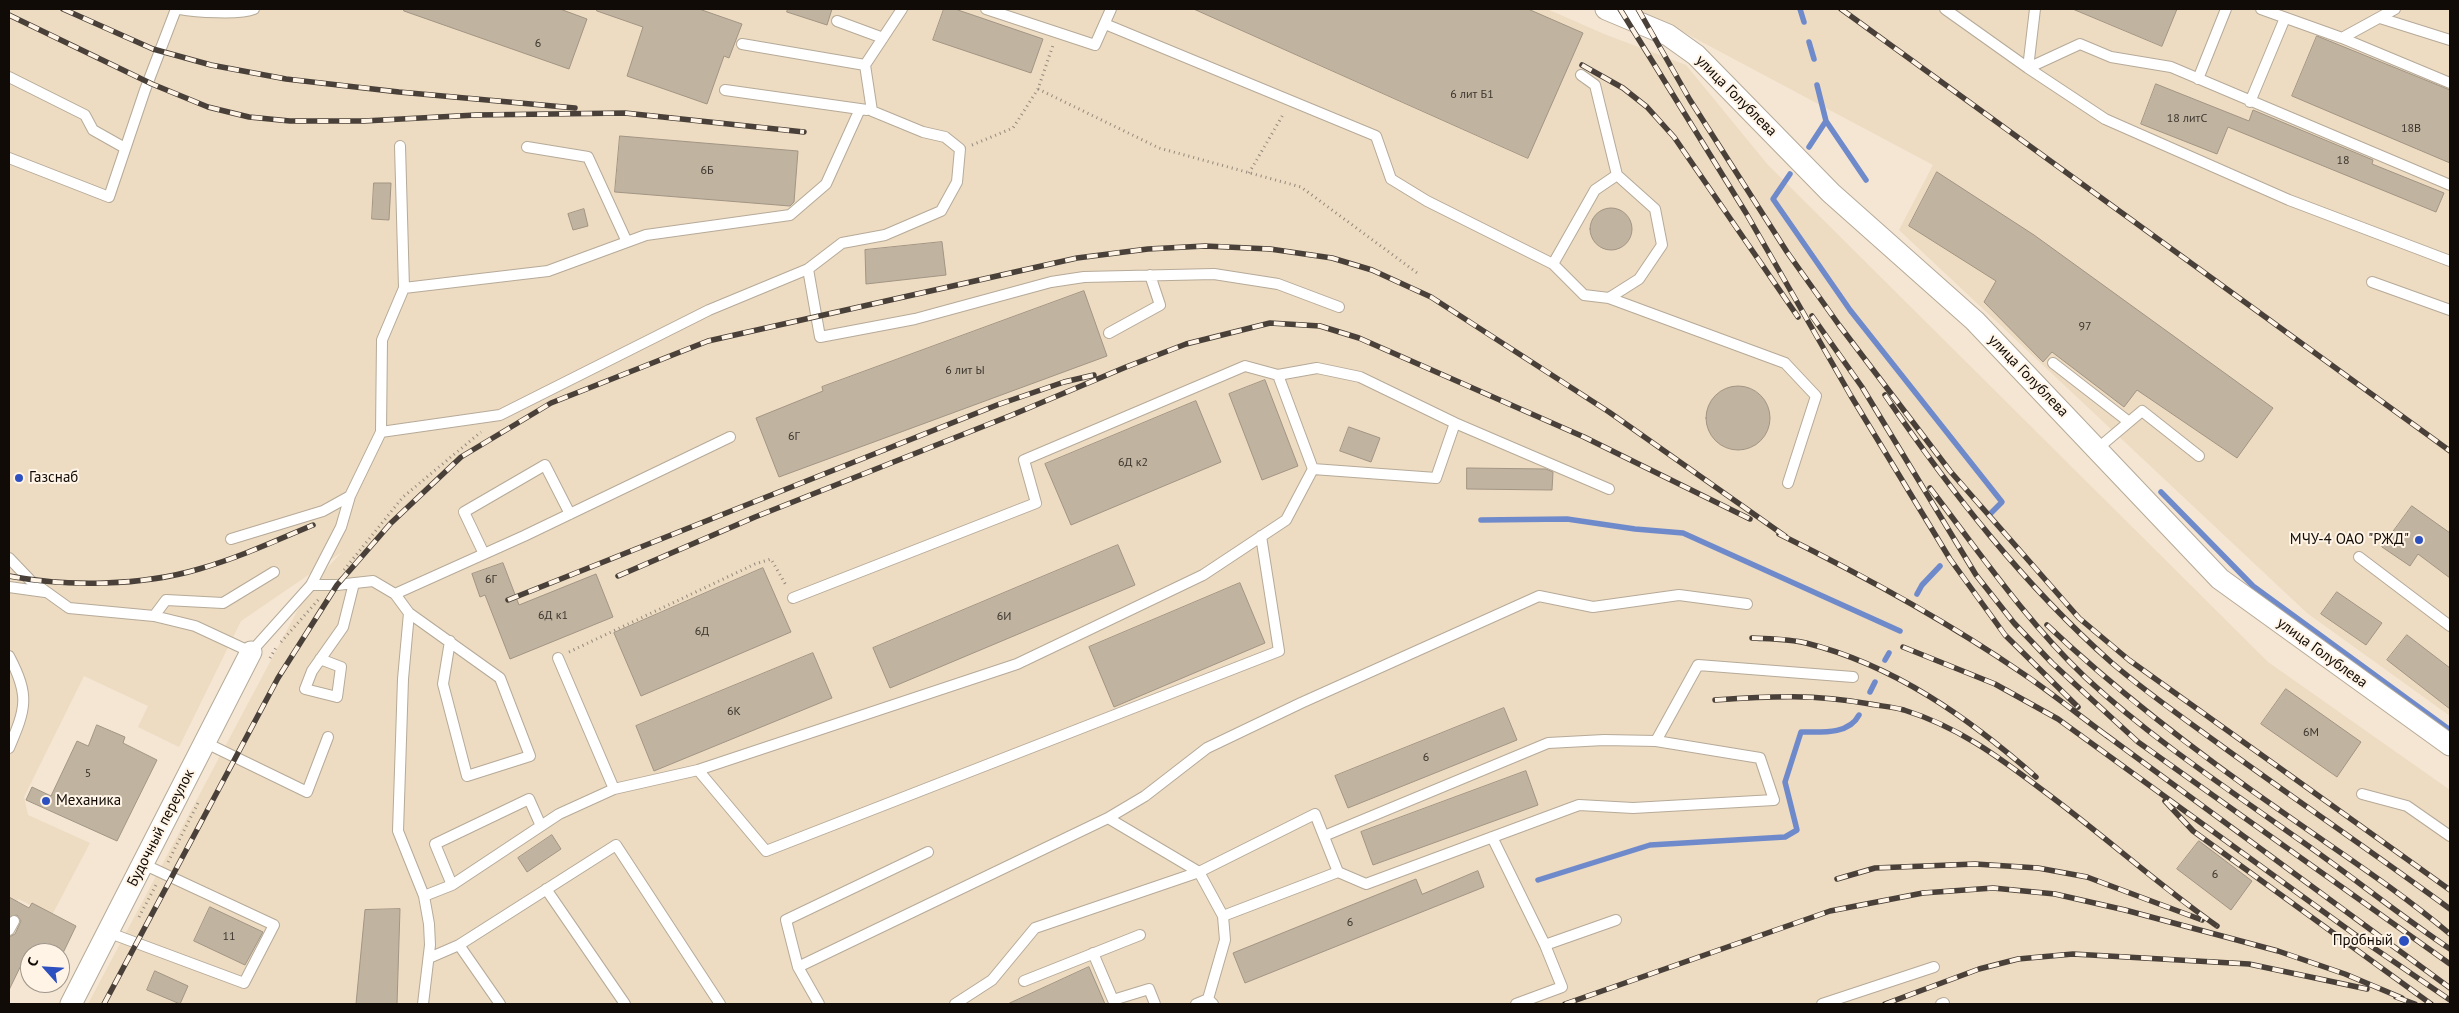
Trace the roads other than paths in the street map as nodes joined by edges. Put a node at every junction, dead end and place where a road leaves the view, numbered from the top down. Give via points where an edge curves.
1 (178, 9) edge
2 (254, 9) edge
3 (902, 9) edge
4 (986, 9) edge
5 (1111, 9) edge
6 (1606, 9) edge
7 (1945, 9) edge
8 (2035, 9) edge
9 (2226, 9) edge
10 (2261, 9) edge
11 (2394, 9) edge
12 (2286, 18) junction
13 (2380, 18) junction
14 (838, 21) dead end
15 (1105, 24) junction
16 (883, 38) junction
17 (2342, 38) junction
18 (2450, 40) edge
19 (742, 44) dead end
20 (865, 65) junction
21 (2028, 68) junction
22 (1581, 75) dead end
23 (9, 77) edge
24 (2198, 79) junction
25 (2450, 80) edge
26 (725, 90) dead end
27 (2250, 102) junction
28 (860, 109) junction
29 (872, 111) junction
30 (400, 146) dead end
31 (527, 147) dead end
32 (125, 148) junction
33 (9, 158) edge
34 (1617, 175) junction
35 (2450, 185) edge
36 (627, 242) junction
37 (2450, 261) edge
38 (1553, 264) junction
39 (808, 269) junction
40 (1150, 275) junction
41 (2372, 282) dead end
42 (404, 288) junction
43 (1609, 298) junction
44 (1340, 307) dead end
45 (2450, 310) edge
46 (1109, 333) dead end
47 (2052, 363) dead end
48 (1278, 375) junction
49 (2128, 422) junction
50 (1454, 423) junction
51 (380, 432) junction
52 (730, 437) dead end
53 (2097, 449) junction
54 (2199, 456) dead end
55 (1313, 468) junction
56 (1788, 483) dead end
57 (1609, 489) dead end
58 (350, 496) junction
59 (570, 514) junction
60 (1261, 536) junction
61 (231, 539) dead end
62 (484, 554) junction
63 (2358, 557) dead end
64 (9, 558) edge
65 (274, 572) dead end
66 (354, 583) junction
67 (311, 585) junction
68 (9, 587) edge
69 (48, 593) junction
70 (395, 594) junction
71 (794, 598) road end
72 (1746, 604) dead end
73 (408, 613) junction
74 (154, 616) junction
75 (2450, 626) edge
76 (450, 640) junction
77 (9, 656) edge
78 (259, 658) junction
79 (320, 658) dead end
80 (558, 658) road end
81 (1853, 677) dead end
82 (328, 737) dead end
83 (1656, 741) junction
84 (204, 742) junction
85 (2450, 746) edge
86 (9, 748) edge
87 (698, 770) junction
88 (614, 789) junction
89 (2362, 794) dead end
90 (1108, 818) junction
91 (542, 826) junction
92 (1324, 836) junction
93 (2450, 836) edge
94 (1492, 837) junction
95 (928, 852) dead end
96 (143, 864) junction
97 (1199, 872) junction
98 (1338, 872) junction
99 (452, 885) junction
100 (546, 889) junction
101 (424, 896) junction
102 (1223, 916) junction
103 (1616, 920) dead end
104 (108, 932) junction
105 (1140, 935) dead end
106 (1545, 944) junction
107 (459, 945) junction
108 (1093, 953) junction
109 (429, 958) junction
110 (798, 967) junction
111 (1934, 967) dead end
112 (1024, 980) dead end
113 (1210, 1001) edge
114 (71, 1004) edge
115 (423, 1004) edge
116 (500, 1004) edge
117 (625, 1004) edge
118 (720, 1004) edge
119 (819, 1004) edge
120 (955, 1004) edge
121 (1155, 1004) edge
122 (1196, 1004) edge
123 (1516, 1004) edge
124 (1822, 1004) edge

1 - 2 lane
1 - 32 lane
3 - 16 lane
4 - 15 lane via 1095,45
5 - 15 lane
6 - 53 street, улица Голублева via 1668,35 1696,55 1831,193 1975,321
7 - 21 lane
8 - 21 lane
9 - 24 lane
10 - 12 lane
11 - 13 lane
12 - 17 lane
12 - 27 lane
13 - 17 lane
13 - 18 lane
14 - 16 lane
15 - 38 lane via 1376,136 1391,178 1427,201
16 - 20 lane
17 - 25 lane
19 - 20 lane
20 - 29 lane
21 - 24 lane via 2080,44 2111,57 2171,67
21 - 37 lane via 2105,119 2289,200
22 - 34 lane via 1595,85
23 - 32 lane via 85,115 93,130
24 - 27 lane
26 - 28 lane
27 - 35 lane
28 - 29 lane
28 - 36 lane via 826,184 790,215 646,235
29 - 39 lane via 923,132 945,137 960,150 957,182 940,211 886,235 842,243
30 - 42 lane
31 - 36 lane via 588,157
32 - 33 lane via 109,197
34 - 38 lane via 1595,190
34 - 43 lane via 1655,209 1662,245 1639,279
36 - 42 lane via 548,272
38 - 43 lane via 1584,295
39 - 40 lane via 820,337 916,319 1050,282 1084,276
39 - 51 lane via 709,310 500,415
40 - 44 lane via 1214,274 1278,284
40 - 46 lane via 1160,305
41 - 45 lane
42 - 51 lane via 382,340
43 - 56 lane via 1786,363 1816,396
47 - 49 lane
48 - 50 lane via 1317,368 1360,377
48 - 55 lane
48 - 71 lane via 1245,366 1024,460 1036,503
49 - 53 lane
49 - 54 lane via 2142,411
50 - 55 lane via 1436,478
50 - 57 lane
51 - 58 lane
52 - 59 lane
53 - 85 street, улица Голублева via 2220,579
55 - 60 lane via 1286,520
58 - 61 lane via 323,511
58 - 67 lane via 341,527
59 - 62 lane
59 - 62 lane via 545,465 464,512
60 - 87 lane via 1203,575 1017,664
60 - 87 lane via 1280,651 766,851
62 - 70 lane
63 - 75 lane
64 - 69 lane
65 - 74 lane via 223,603 166,600
66 - 67 lane
66 - 70 lane via 373,580
66 - 79 lane via 342,627
67 - 78 lane
68 - 69 lane
69 - 74 lane via 70,608
70 - 73 lane
72 - 90 lane via 1679,595 1593,607 1539,596 1301,702 1207,748 1145,796
73 - 76 lane
73 - 101 lane via 398,831
74 - 78 lane via 195,626
76 - 76 lane via 500,678 530,756 467,776 443,684
77 - 86 lane via 20,677 24,704
78 - 84 street, Будочный переулок
80 - 88 lane
81 - 83 lane via 1698,665
82 - 84 lane via 307,792
83 - 92 lane via 1548,743
83 - 94 lane via 1760,758 1774,800 1633,808 1579,805
84 - 96 street, Будочный переулок
87 - 88 lane
88 - 91 lane via 559,814
89 - 93 lane via 2407,806
90 - 97 lane
90 - 110 lane
91 - 99 lane
91 - 99 lane via 529,798 436,844
92 - 97 lane via 1315,814
92 - 98 lane
94 - 98 lane via 1366,884
94 - 106 lane
95 - 110 lane via 786,920
96 - 104 street, Будочный переулок
96 - 104 lane via 274,925 244,983
97 - 102 lane
97 - 120 lane via 1035,928 992,980
98 - 102 lane
99 - 101 lane
100 - 107 lane
100 - 117 lane
100 - 118 lane via 616,844
101 - 109 lane via 429,924
102 - 113 lane via 1225,940
103 - 106 lane
104 - 114 street, Будочный переулок
105 - 108 lane
106 - 123 lane via 1562,987
107 - 109 lane
107 - 116 lane
108 - 112 lane
108 - 121 lane via 1113,1000 1149,989
109 - 115 lane
110 - 119 lane
111 - 124 lane
113 - 122 lane

